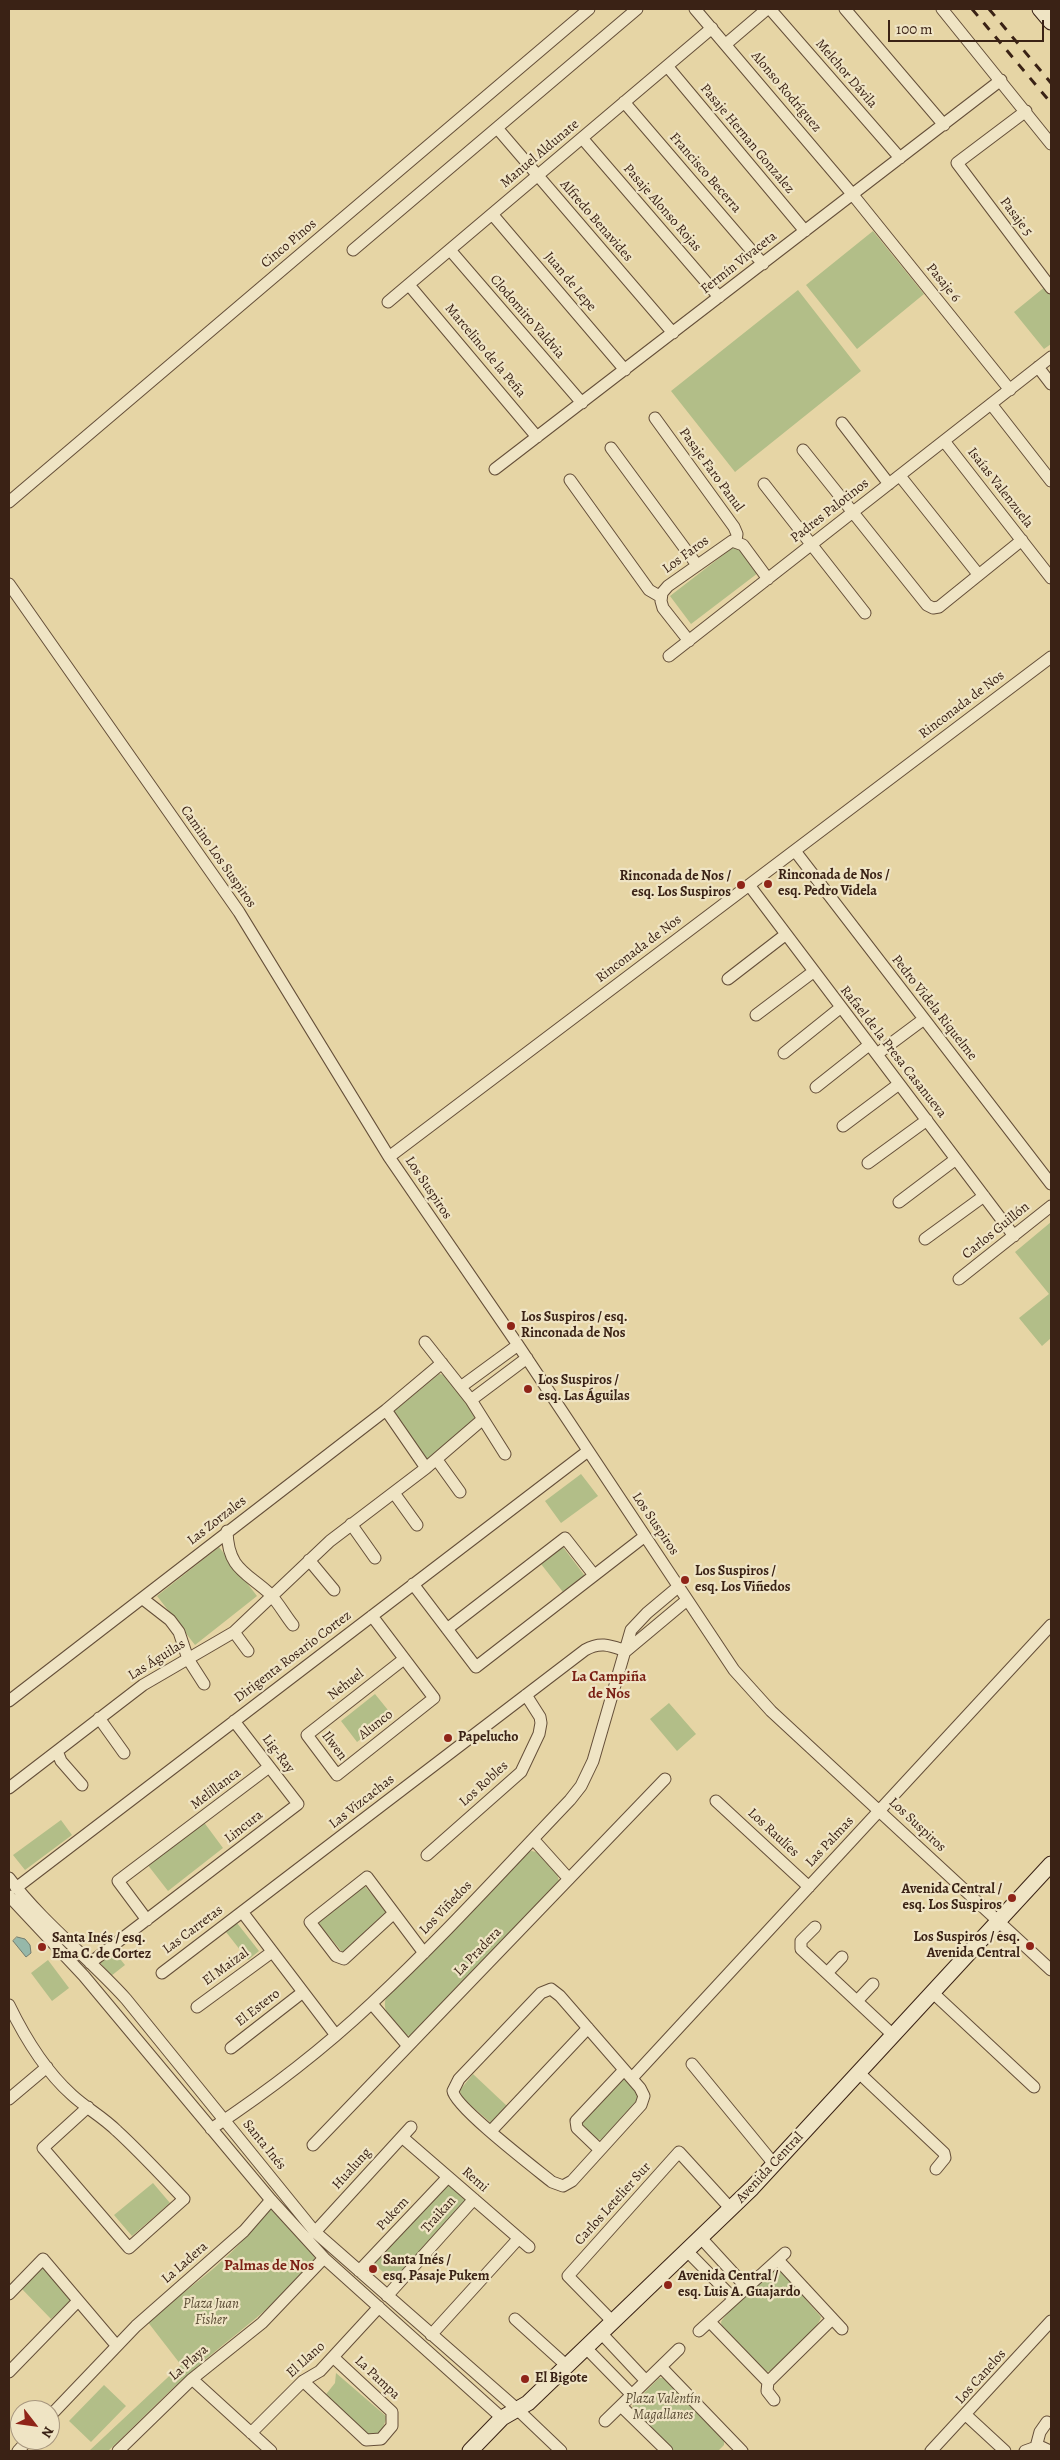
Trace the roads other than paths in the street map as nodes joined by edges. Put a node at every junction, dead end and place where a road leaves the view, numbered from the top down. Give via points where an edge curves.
1 (589, 9) edge
2 (637, 9) edge
3 (696, 9) edge
4 (769, 9) edge
5 (845, 9) edge
6 (942, 9) edge
7 (1040, 9) edge
8 (1051, 22) edge
9 (712, 28) junction
10 (726, 44) junction
11 (667, 66) junction
12 (1001, 80) junction
13 (624, 102) junction
14 (1026, 111) junction
15 (944, 125) junction
16 (497, 128) junction
17 (582, 138) junction
18 (1051, 144) edge
19 (900, 158) junction
20 (538, 176) junction
21 (853, 194) junction
22 (492, 214) junction
23 (805, 231) junction
24 (353, 250) dead end
25 (450, 250) junction
26 (763, 264) junction
27 (409, 285) junction
28 (1051, 288) edge
29 (720, 297) junction
30 (388, 302) dead end
31 (672, 333) junction
32 (1051, 357) edge
33 (1038, 367) junction
34 (625, 370) junction
35 (1051, 384) edge
36 (1010, 390) junction
37 (582, 403) junction
38 (991, 404) junction
39 (655, 418) dead end
40 (842, 424) dead end
41 (537, 437) junction
42 (944, 441) junction
43 (611, 448) dead end
44 (803, 450) dead end
45 (495, 469) dead end
46 (900, 476) junction
47 (570, 480) dead end
48 (1051, 481) edge
49 (764, 484) dead end
50 (889, 484) junction
51 (9, 502) edge
52 (852, 513) junction
53 (1022, 540) junction
54 (736, 542) junction
55 (811, 545) junction
56 (696, 565) junction
57 (978, 574) junction
58 (1051, 578) edge
59 (768, 579) junction
60 (9, 584) edge
61 (661, 597) junction
62 (865, 612) dead end
63 (689, 641) junction
64 (669, 656) dead end
65 (1051, 657) edge
66 (795, 851) junction
67 (749, 885) junction
68 (785, 934) junction
69 (813, 972) junction
70 (728, 979) dead end
71 (840, 1008) junction
72 (756, 1015) dead end
73 (924, 1019) junction
74 (873, 1050) junction
75 (784, 1053) dead end
76 (899, 1084) junction
77 (816, 1087) dead end
78 (927, 1120) junction
79 (843, 1126) dead end
80 (389, 1157) junction
81 (956, 1158) junction
82 (868, 1163) dead end
83 (1051, 1184) edge
84 (984, 1196) junction
85 (899, 1202) dead end
86 (1051, 1206) edge
87 (1014, 1236) junction
88 (925, 1239) dead end
89 (959, 1279) dead end
90 (425, 1342) dead end
91 (518, 1345) junction
92 (527, 1358) junction
93 (442, 1363) junction
94 (462, 1386) junction
95 (471, 1400) junction
96 (386, 1410) junction
97 (484, 1419) junction
98 (588, 1451) junction
99 (505, 1454) dead end
100 (437, 1460) junction
101 (426, 1468) junction
102 (460, 1492) dead end
103 (394, 1493) junction
104 (351, 1524) junction
105 (417, 1525) dead end
106 (227, 1531) junction
107 (645, 1536) junction
108 (375, 1558) dead end
109 (309, 1560) junction
110 (594, 1575) junction
111 (413, 1584) junction
112 (678, 1587) junction
113 (334, 1590) dead end
114 (271, 1595) junction
115 (143, 1599) junction
116 (687, 1600) junction
117 (372, 1616) junction
118 (293, 1625) dead end
119 (1051, 1626) edge
120 (447, 1629) junction
121 (234, 1632) junction
122 (248, 1651) dead end
123 (626, 1651) junction
124 (188, 1659) junction
125 (404, 1659) junction
126 (204, 1684) dead end
127 (526, 1695) junction
128 (9, 1701) edge
129 (99, 1718) junction
130 (234, 1721) junction
131 (307, 1735) joint
132 (57, 1751) junction
133 (124, 1753) dead end
134 (269, 1767) junction
135 (337, 1774) joint
136 (665, 1779) dead end
137 (82, 1786) dead end
138 (9, 1788) edge
139 (716, 1801) dead end
140 (298, 1804) joint
141 (880, 1810) junction
142 (533, 1839) junction
143 (427, 1855) dead end
144 (1051, 1864) edge
145 (9, 1878) edge
146 (569, 1879) junction
147 (809, 1887) junction
148 (12, 1892) edge
149 (243, 1913) junction
150 (394, 1913) junction
151 (147, 1920) junction
152 (998, 1922) junction
153 (815, 1927) dead end
154 (272, 1952) junction
155 (424, 1953) junction
156 (842, 1957) dead end
157 (90, 1963) junction
158 (1051, 1970) edge
159 (828, 1972) junction
160 (162, 1973) dead end
161 (873, 1984) dead end
162 (303, 1992) junction
163 (932, 1992) junction
164 (857, 2001) junction
165 (372, 2004) junction
166 (9, 2006) edge
167 (197, 2007) dead end
168 (11, 2019) edge
169 (588, 2028) junction
170 (335, 2034) junction
171 (893, 2035) junction
172 (408, 2046) junction
173 (231, 2048) dead end
174 (692, 2064) dead end
175 (47, 2067) junction
176 (858, 2072) junction
177 (628, 2074) junction
178 (1034, 2088) dead end
179 (9, 2100) edge
180 (88, 2107) junction
181 (225, 2120) junction
182 (410, 2127) dead end
183 (211, 2129) junction
184 (491, 2131) junction
185 (402, 2137) junction
186 (313, 2145) dead end
187 (600, 2150) junction
188 (774, 2164) junction
189 (936, 2169) dead end
190 (448, 2177) junction
191 (474, 2199) junction
192 (271, 2200) junction
193 (731, 2209) junction
194 (315, 2232) junction
195 (519, 2238) junction
196 (702, 2238) junction
197 (529, 2246) dead end
198 (687, 2251) junction
199 (324, 2258) junction
200 (359, 2271) junction
201 (747, 2288) junction
202 (9, 2294) edge
203 (387, 2296) junction
204 (734, 2299) junction
205 (78, 2301) junction
206 (378, 2307) junction
207 (515, 2319) dead end
208 (832, 2319) junction
209 (613, 2322) junction
210 (710, 2322) junction
211 (1051, 2323) edge
212 (842, 2329) dead end
213 (699, 2331) dead end
214 (601, 2333) junction
215 (431, 2335) junction
216 (116, 2346) junction
217 (586, 2348) junction
218 (679, 2350) dead end
219 (333, 2357) junction
220 (567, 2366) junction
221 (660, 2367) junction
222 (9, 2372) edge
223 (192, 2379) junction
224 (303, 2381) junction
225 (646, 2381) junction
226 (768, 2382) junction
227 (632, 2395) junction
228 (774, 2400) dead end
229 (60, 2405) edge
230 (621, 2406) junction
231 (518, 2410) junction
232 (966, 2415) junction
233 (502, 2418) junction
234 (605, 2421) dead end
235 (1047, 2422) dead end
236 (251, 2433) junction
237 (736, 2449) edge
238 (1031, 2449) edge
239 (118, 2451) edge
240 (271, 2451) edge
241 (470, 2451) edge
242 (561, 2451) edge
243 (667, 2451) edge
244 (931, 2451) edge
245 (1005, 2451) edge
246 (1050, 2451) edge

1 - 51 street, Cinco Pinos
2 - 16 street
3 - 9 street, Alonso Rodríguez
4 - 10 street
4 - 19 street, Melchor Dávila
5 - 15 street
6 - 12 street
7 - 8 street
9 - 10 street, Alonso Rodríguez
9 - 11 street, Manuel Aldunate
10 - 21 street, Alonso Rodríguez
11 - 13 street, Manuel Aldunate
11 - 23 street, Pasaje Hernan Gonzalez
12 - 14 street
12 - 15 street, Fermín Vivaceta
13 - 17 street, Manuel Aldunate
13 - 26 street, Francisco Becerra
14 - 18 street
14 - 28 street, Pasaje 5 via 957,163
15 - 19 street, Fermín Vivaceta
16 - 20 street, Alfredo Benavides
16 - 24 street
17 - 20 street, Manuel Aldunate
17 - 29 street, Pasaje Alonso Rojas
19 - 21 street, Fermín Vivaceta
20 - 22 street, Manuel Aldunate
20 - 31 street, Alfredo Benavides
21 - 23 street, Fermín Vivaceta
21 - 36 street, Pasaje 6
22 - 25 street, Manuel Aldunate
22 - 34 street, Juan de Lepe
23 - 26 street, Fermín Vivaceta
25 - 27 street, Manuel Aldunate
25 - 37 street, Clodomiro Valdvia
26 - 29 street, Fermín Vivaceta
27 - 30 street, Manuel Aldunate
27 - 41 street, Marcelino de la Peña
29 - 31 street, Fermín Vivaceta
31 - 34 street, Fermín Vivaceta
32 - 33 street, Padres Palotinos
33 - 35 street
33 - 36 street, Padres Palotinos
34 - 37 street, Fermín Vivaceta
36 - 38 street, Padres Palotinos
37 - 41 street, Fermín Vivaceta
38 - 42 street, Padres Palotinos
38 - 48 street
39 - 54 street, Pasaje Faro Panul via 734,527
40 - 50 street
41 - 45 street, Fermín Vivaceta
42 - 46 street, Padres Palotinos
42 - 53 street, Isaías Valenzuela
43 - 56 street
44 - 52 street
46 - 50 street, Padres Palotinos
46 - 57 street
47 - 61 street via 649,590
49 - 55 street
50 - 52 street, Padres Palotinos
52 - 55 street, Padres Palotinos
52 - 57 street via 927,605 933,608 939,607
53 - 57 street
53 - 58 street, Isaías Valenzuela
54 - 56 street, Los Faros via 725,544
54 - 59 street via 746,548
55 - 59 street, Padres Palotinos
55 - 62 street
56 - 61 street, Los Faros via 664,589
59 - 63 street, Padres Palotinos
60 - 80 street, Camino Los Suspiros via 238,912
61 - 63 street via 663,608
63 - 64 street, Padres Palotinos
65 - 66 street, Rinconada de Nos
66 - 67 street, Rinconada de Nos
66 - 73 street, Pedro Videla Riquelme
67 - 68 street, Rafael de la Presa Casanueva
67 - 80 street, Rinconada de Nos
68 - 69 street, Rafael de la Presa Casanueva
68 - 70 street
69 - 71 street, Rafael de la Presa Casanueva
69 - 72 street
71 - 74 street, Rafael de la Presa Casanueva
71 - 75 street
73 - 74 street
73 - 83 street, Pedro Videla Riquelme
74 - 76 street, Rafael de la Presa Casanueva
74 - 77 street
76 - 78 street, Rafael de la Presa Casanueva
76 - 79 street
78 - 81 street, Rafael de la Presa Casanueva
78 - 82 street
80 - 91 street, Los Suspiros
81 - 84 street, Rafael de la Presa Casanueva
81 - 85 street
84 - 87 street, Rafael de la Presa Casanueva
84 - 88 street
86 - 87 street, Carlos Guillón
87 - 89 street, Carlos Guillón
90 - 93 street
91 - 92 street, Los Suspiros
91 - 94 street
92 - 95 street
92 - 98 street, Los Suspiros
93 - 94 street
93 - 96 street, Las Zorzales
94 - 95 street
95 - 97 street
96 - 101 street
96 - 106 street, Las Zorzales
97 - 99 street
97 - 100 street, Las Águilas
98 - 107 street, Los Suspiros
98 - 111 street, Dirigenta Rosario Cortez
100 - 101 street, Las Águilas
100 - 102 street
101 - 103 street, Las Águilas
103 - 104 street, Las Águilas
103 - 105 street
104 - 108 street
104 - 109 street, Las Águilas
106 - 114 street via 232,1555 242,1572
106 - 115 street, Las Zorzales
107 - 110 street
107 - 112 street, Los Suspiros
109 - 113 street
109 - 114 street, Las Águilas
110 - 120 street via 566,1538
110 - 120 street via 476,1667
111 - 117 street, Dirigenta Rosario Cortez
111 - 120 street
112 - 116 street, Los Suspiros
112 - 123 street, Los Viñedos via 635,1623
114 - 118 street
114 - 121 street, Las Águilas
115 - 124 street via 170,1620 179,1632
115 - 128 street, Las Zorzales
116 - 123 street
116 - 141 street, Los Suspiros via 734,1670 758,1698
117 - 125 street
117 - 130 street, Dirigenta Rosario Cortez
119 - 141 street, Las Palmas
121 - 122 street
121 - 124 street, Las Águilas
123 - 127 street, Las Vizcachas via 595,1644
123 - 142 street, Los Viñedos via 590,1770 570,1800
124 - 126 street
124 - 129 street, Las Águilas via 143,1685
125 - 131 street, Nehuel
125 - 135 street, Alunco via 434,1698
127 - 143 street, Los Robles via 541,1723 521,1772
127 - 149 street, Las Vizcachas
129 - 132 street, Las Águilas
129 - 133 street
130 - 134 street, Lig-Ray
130 - 148 street, Dirigenta Rosario Cortez
131 - 135 street, Ilwen
132 - 137 street
132 - 138 street, Las Águilas
134 - 140 street, Lig-Ray
134 - 151 street, Melillanca via 118,1881
136 - 146 street, La Pradera
139 - 147 street, Los Raulíes
140 - 151 street, Lincura
141 - 147 street, Las Palmas
141 - 152 street, Los Suspiros
142 - 146 street
142 - 155 street, Los Viñedos
144 - 152 street, Avenida Central
145 - 148 street, Santa Inés
146 - 172 street, La Pradera
147 - 177 street, Las Palmas
148 - 157 street, Santa Inés
148 - 183 street, Santa Inés
149 - 154 street
149 - 160 street, Las Carretas
150 - 150 street via 367,1877 310,1922 336,1956 344,1959
150 - 155 street
151 - 157 street, Lincura
152 - 158 street, Los Suspiros
152 - 163 street, Avenida Central
153 - 159 street via 801,1941 800,1947
154 - 162 street
154 - 167 street, El Maizal
155 - 165 street, Los Viñedos
156 - 159 street
157 - 181 street, Santa Inés via 126,1999
159 - 164 street
161 - 164 street
162 - 170 street
162 - 173 street, El Estero
163 - 171 street, Avenida Central
163 - 178 street
164 - 171 street
165 - 170 street, Los Viñedos
165 - 172 street
166 - 168 street
168 - 175 street
169 - 177 street
169 - 184 street
169 - 184 street via 555,1991 546,1990 459,2078 453,2089 454,2098
170 - 181 street, Los Viñedos
171 - 176 street, Avenida Central
172 - 186 street, La Pradera
174 - 188 street
175 - 179 street
175 - 180 street via 72,2095
176 - 188 street, Avenida Central
176 - 189 street via 944,2153 945,2158
177 - 187 street via 643,2092 643,2102
177 - 187 street, Las Palmas via 576,2120 577,2128
180 - 180 street via 43,2148 129,2248 184,2198 116,2129
181 - 183 street, Los Viñedos
181 - 194 street, Santa Inés
182 - 185 street, Hualung
183 - 192 street, Santa Inés
184 - 187 street via 559,2186 572,2181
185 - 190 street, Remi
185 - 194 street, Hualung
188 - 193 street, Avenida Central
190 - 191 street, Remi
190 - 200 street, Pukem
191 - 195 street, Remi
191 - 203 street, Traikan
192 - 199 street, Santa Inés
192 - 216 street, La Ladera via 244,2231
193 - 196 street, Avenida Central
193 - 209 street, Carlos Letelier Sur via 679,2152 568,2276
194 - 200 street, Santa Inés
195 - 197 street, Remi
195 - 215 street
196 - 198 street, Avenida Central
196 - 201 street
198 - 204 street
198 - 209 street, Avenida Central
199 - 206 street, Santa Inés
199 - 223 street, La Playa via 262,2323
200 - 203 street, Santa Inés
201 - 204 street
201 - 208 street via 781,2256
202 - 205 street via 43,2259
203 - 215 street, Santa Inés
204 - 210 street
205 - 216 street
205 - 222 street
206 - 219 street, El Llano
206 - 233 street, Santa Inés
207 - 220 street
208 - 212 street
208 - 226 street
209 - 214 street, Avenida Central
210 - 213 street
210 - 226 street
211 - 232 street, Los Canelos
214 - 217 street, Avenida Central
214 - 225 street
215 - 231 street, Santa Inés
216 - 229 street, La Ladera
217 - 220 street, Avenida Central
217 - 227 street
218 - 221 street
219 - 224 street, El Llano via 320,2371
219 - 224 street, La Pampa via 392,2412 392,2426 381,2439 366,2440
220 - 231 street, Avenida Central
221 - 225 street
221 - 237 street
223 - 236 street
223 - 239 street, La Playa
224 - 236 street, El Llano
225 - 227 street
226 - 228 street via 767,2391
227 - 230 street
230 - 234 street
230 - 243 street
231 - 233 street, Avenida Central
231 - 242 street, Santa Inés
232 - 244 street, Los Canelos
232 - 245 street
233 - 241 street, Avenida Central
235 - 238 street
236 - 240 street
238 - 246 street

